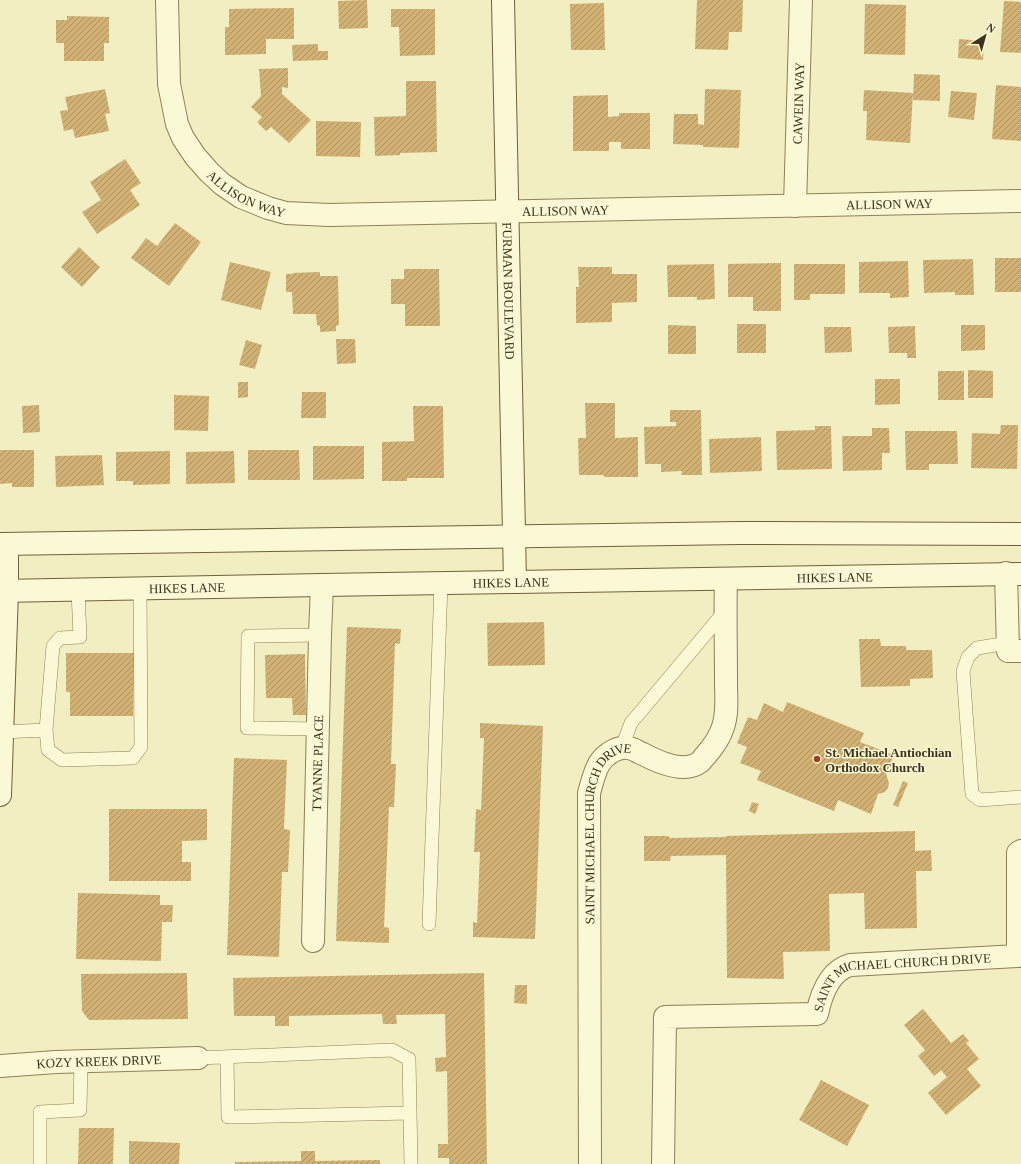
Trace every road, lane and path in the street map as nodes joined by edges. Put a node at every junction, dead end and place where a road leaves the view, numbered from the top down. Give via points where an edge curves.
1 (167, 0) edge
2 (503, 0) edge
3 (801, 0) edge
4 (1021, 201) edge
5 (795, 206) junction
6 (508, 212) junction
7 (1021, 534) edge
8 (514, 536) junction
9 (4, 544) edge
10 (1013, 573) edge
11 (726, 579) junction
12 (442, 582) junction
13 (515, 582) junction
14 (322, 585) junction
15 (140, 589) junction
16 (78, 590) junction
17 (4, 591) edge
18 (725, 611) junction
19 (320, 635) junction
20 (1015, 647) edge
21 (317, 729) junction
22 (46, 730) junction
23 (2, 732) junction
24 (622, 748) junction
25 (0, 795) edge
26 (1021, 797) edge
27 (1021, 851) edge
28 (428, 924) dead end
29 (312, 942) dead end
30 (227, 1057) junction
31 (198, 1058) joint
32 (81, 1062) junction
33 (0, 1066) edge
34 (410, 1113) junction
35 (40, 1164) edge
36 (411, 1164) edge
37 (590, 1164) edge
38 (663, 1164) edge

1 - 6 street, ALLISON WAY via 169,84 177,124 183,138 209,172 242,197 286,213 329,215
2 - 6 street, FURMAN BOULEVARD
3 - 5 street, CAWEIN WAY
4 - 5 street, ALLISON WAY
5 - 6 street, ALLISON WAY
6 - 8 street, FURMAN BOULEVARD
7 - 8 street via 740,532
8 - 9 street
8 - 13 street, FURMAN BOULEVARD
9 - 17 street
10 - 11 street, HIKES LANE
10 - 20 street
11 - 13 street, HIKES LANE
11 - 18 street, SAINT MICHAEL CHURCH DRIVE
12 - 13 street, HIKES LANE
12 - 14 street, HIKES LANE
12 - 28 lane
14 - 15 street, HIKES LANE
14 - 19 street, TYANNE PLACE
15 - 16 street, HIKES LANE
15 - 22 lane via 141,747 133,758 62,760 48,750
16 - 17 street, HIKES LANE
16 - 22 lane via 80,637 60,638 53,646
17 - 23 street
18 - 24 lane via 631,723
18 - 24 street, SAINT MICHAEL CHURCH DRIVE via 726,714 723,728 709,751 699,762 685,767 670,766 631,748
19 - 21 street, TYANNE PLACE
19 - 21 lane via 248,636 247,728
20 - 26 lane via 977,648 968,657 963,671 972,794 980,800
21 - 29 street, TYANNE PLACE
22 - 23 lane
23 - 25 street
24 - 37 street, SAINT MICHAEL CHURCH DRIVE via 611,752 599,763 589,793
27 - 38 street, SAINT MICHAEL CHURCH DRIVE via 1018,852 1018,956 843,967 825,987 817,1014 665,1017
30 - 31 lane
30 - 34 lane via 392,1050 409,1059
30 - 34 lane via 228,1117
31 - 32 street, KOZY KREEK DRIVE
32 - 33 street, KOZY KREEK DRIVE
32 - 35 lane via 80,1110 40,1112
34 - 36 lane

